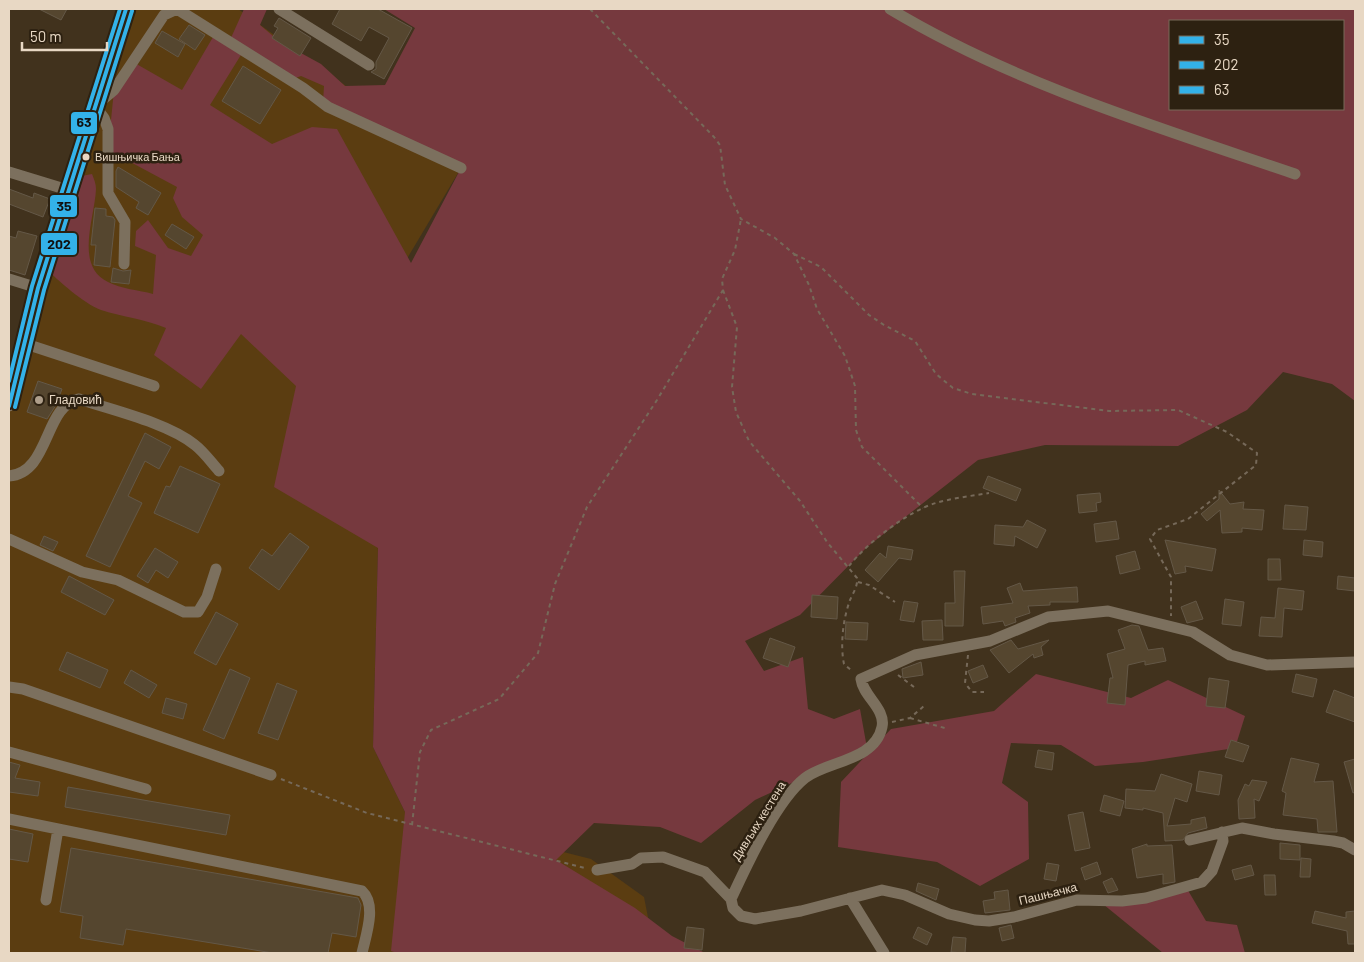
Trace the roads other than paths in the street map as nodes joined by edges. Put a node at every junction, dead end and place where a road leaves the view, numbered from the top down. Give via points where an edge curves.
1 (126, 9) edge
2 (177, 9) edge
3 (279, 9) edge
4 (890, 9) edge
5 (370, 65) dead end
6 (95, 106) junction
7 (461, 168) dead end
8 (9, 172) edge
9 (1295, 174) dead end
10 (68, 190) junction
11 (124, 264) dead end
12 (9, 279) edge
13 (38, 288) junction
14 (23, 343) junction
15 (154, 386) dead end
16 (9, 406) edge
17 (219, 471) dead end
18 (9, 476) edge
19 (9, 539) edge
20 (216, 569) dead end
21 (1355, 662) edge
22 (9, 687) edge
23 (9, 752) edge
24 (271, 776) road end
25 (146, 789) dead end
26 (9, 819) edge
27 (58, 829) junction
28 (1222, 832) junction
29 (1190, 840) dead end
30 (1355, 850) edge
31 (598, 870) road end
32 (850, 898) junction
33 (730, 899) junction
34 (46, 900) dead end
35 (362, 953) edge
36 (884, 953) edge

1 - 6 street
2 - 6 street via 164,15 114,90
2 - 7 street via 328,106
3 - 5 street
4 - 9 street via 924,29 1050,87 1151,126
6 - 10 street
6 - 11 street via 108,129 108,193 125,222
8 - 10 street
10 - 13 street
12 - 13 street
13 - 14 street
14 - 15 street
14 - 16 street
17 - 18 street via 194,444 175,434 79,399 70,400 60,411 32,464 24,472
19 - 20 street via 82,572 118,580 184,612 198,612 207,597
21 - 33 street, Дивљих кестена via 1267,665 1230,654 1198,634 1108,611 1048,617 990,641 915,655 861,679 883,724 877,739 860,753 806,777 792,790 754,851
22 - 24 street via 23,689
23 - 25 street
26 - 27 street
27 - 34 street
27 - 35 street via 362,891 369,904
28 - 29 street
28 - 30 street via 1250,829 1343,843
28 - 32 street, Пашњачка via 1223,841 1208,878 1146,898 1077,900 989,920 949,914 891,891 875,890
31 - 33 street via 632,864 641,858 663,857 705,872
32 - 33 street via 755,919 741,916
32 - 36 street

